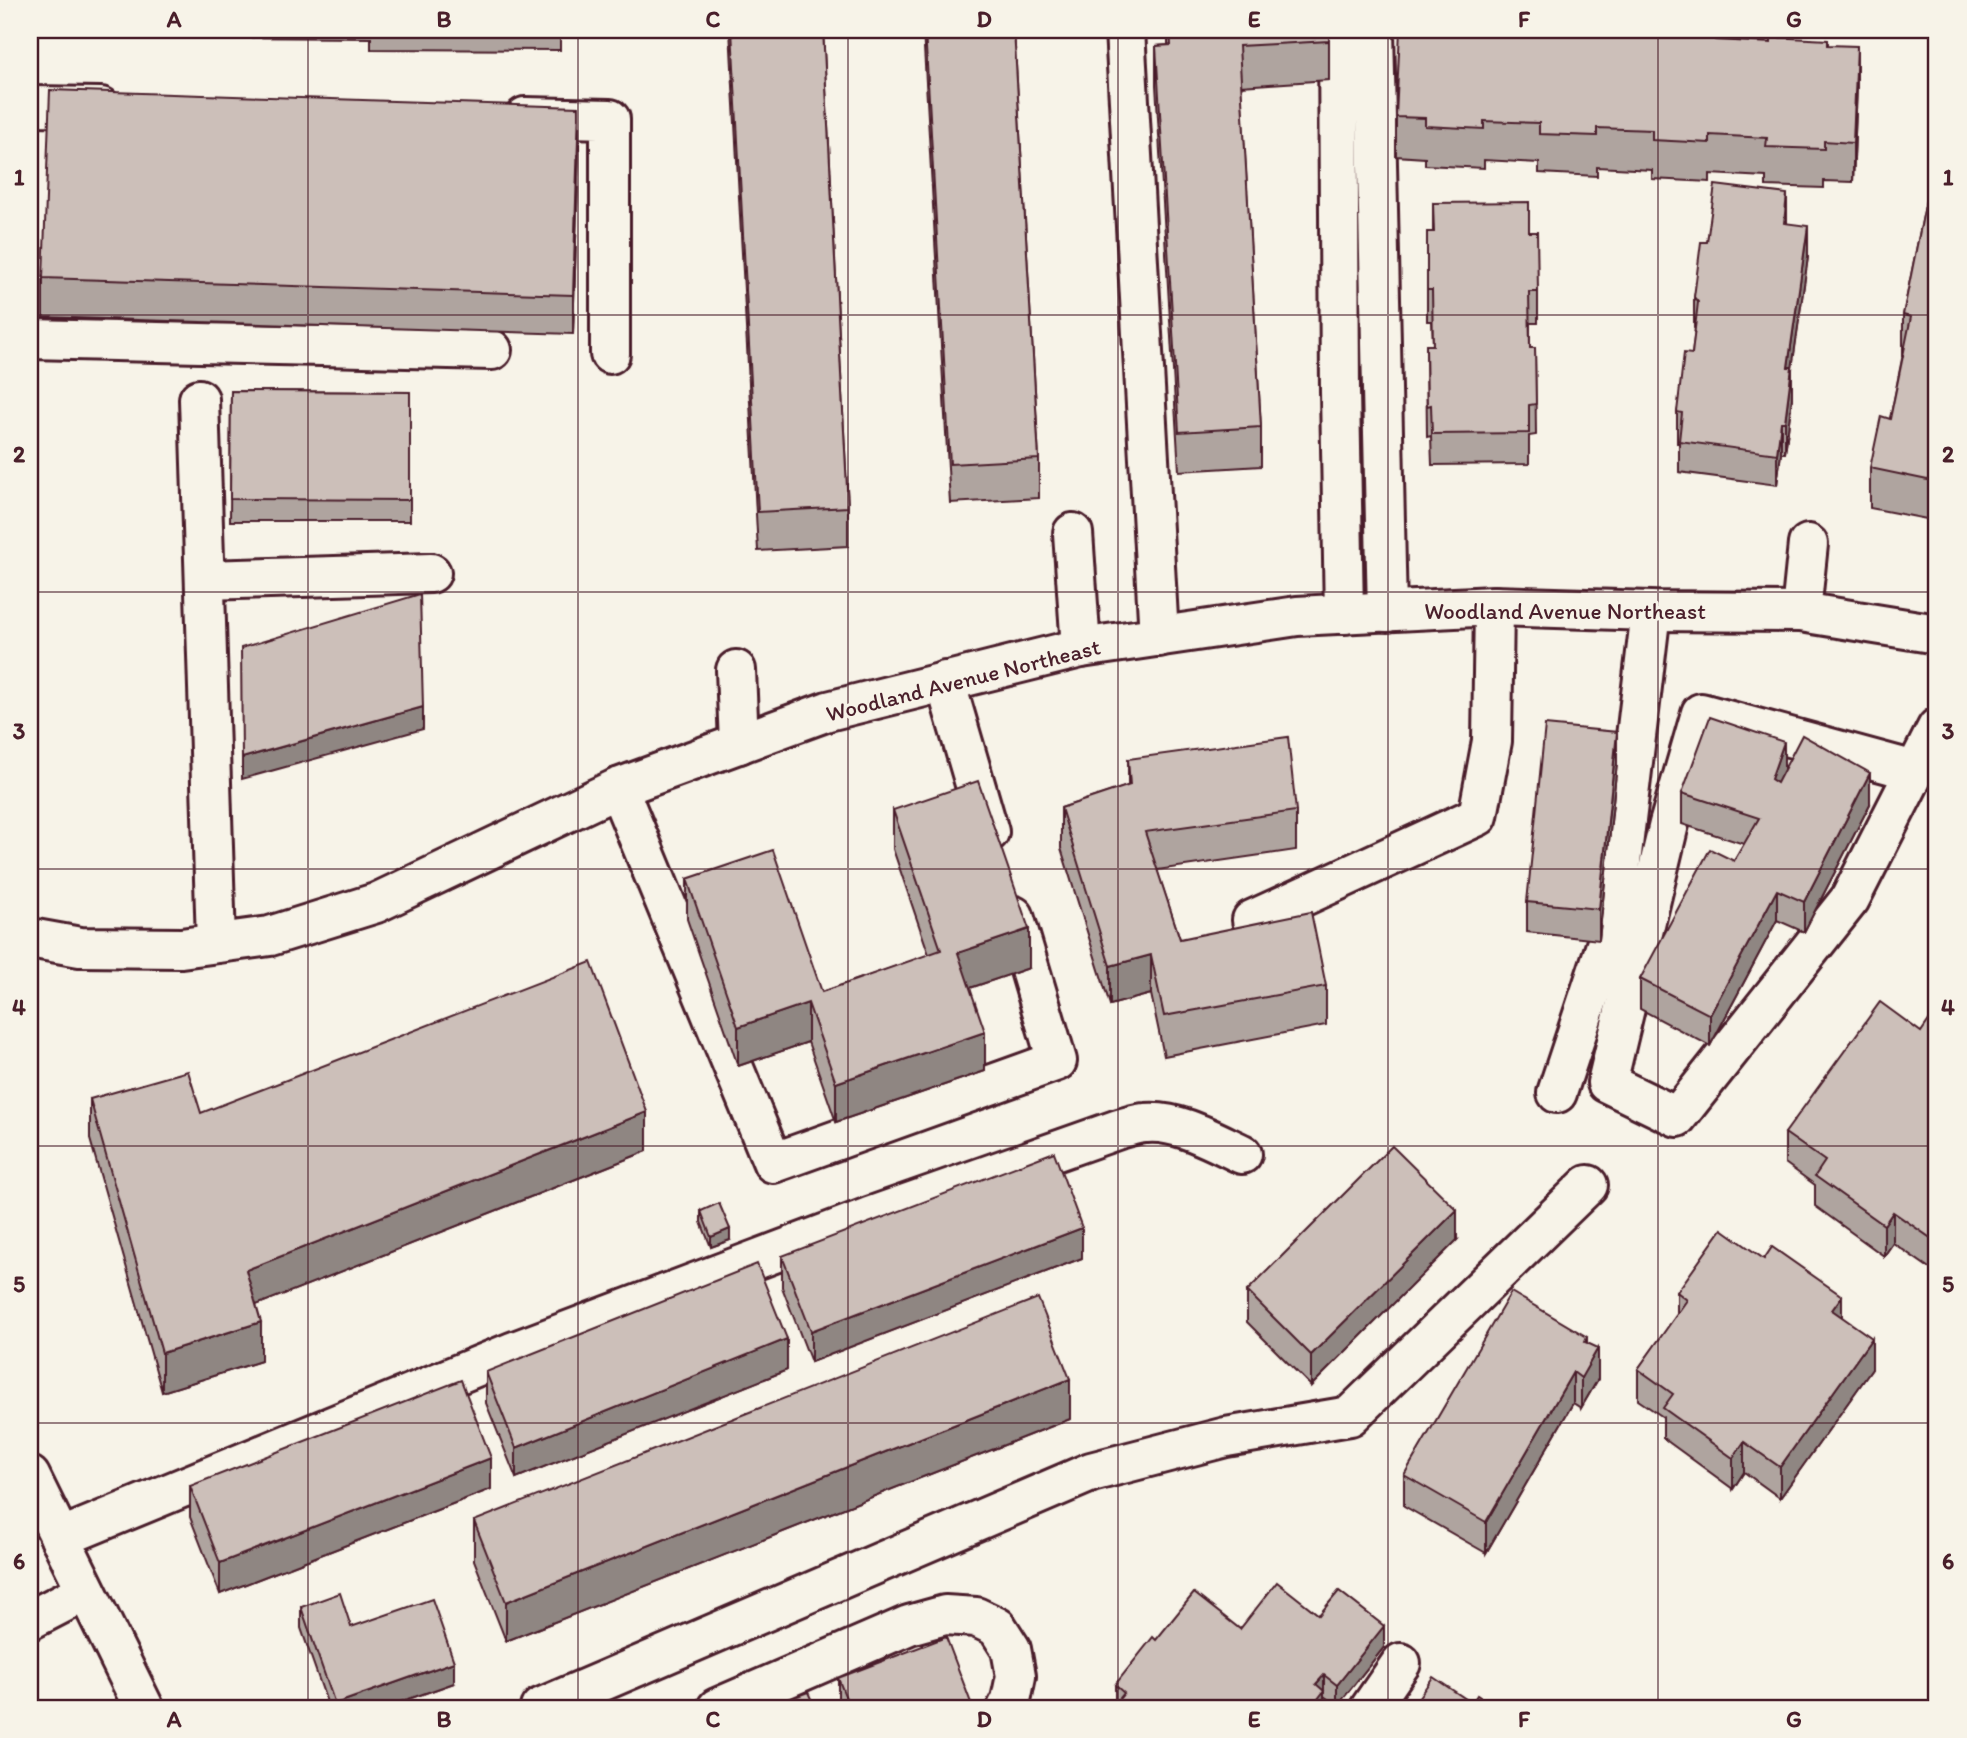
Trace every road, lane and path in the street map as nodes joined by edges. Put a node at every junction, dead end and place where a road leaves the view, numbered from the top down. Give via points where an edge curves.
1 (1125, 30) edge
2 (1338, 30) edge
3 (1374, 30) edge
4 (30, 106) edge
5 (140, 108) edge
6 (486, 116) edge
7 (30, 339) edge
8 (492, 350) dead end
9 (610, 354) dead end
10 (199, 399) dead end
11 (1073, 533) dead end
12 (1808, 544) dead end
13 (431, 573) dead end
14 (205, 580) junction
15 (1494, 606) junction
16 (1651, 611) junction
17 (1387, 612) junction
18 (1801, 612) junction
19 (1344, 614) junction
20 (1937, 634) edge
21 (1159, 637) junction
22 (1081, 648) junction
23 (736, 670) dead end
24 (945, 681) junction
25 (1937, 727) edge
26 (739, 744) junction
27 (1915, 771) junction
28 (618, 789) junction
29 (1252, 920) dead end
30 (30, 938) edge
31 (216, 943) junction
32 (1557, 1093) dead end
33 (1242, 1154) dead end
34 (1588, 1185) dead end
35 (30, 1476) edge
36 (60, 1538) junction
37 (86, 1591) junction
38 (30, 1620) edge
39 (1401, 1662) dead end
40 (144, 1708) edge
41 (540, 1708) edge
42 (717, 1708) edge
43 (1007, 1708) edge
44 (1370, 1708) edge

1 - 21 street
2 - 19 street
3 - 17 street
4 - 5 street
6 - 9 street via 611,119
7 - 8 street
10 - 14 street
11 - 22 street
12 - 18 street
13 - 14 street
14 - 31 street
15 - 16 street, Woodland Avenue Northeast
15 - 17 street, Woodland Avenue Northeast
15 - 29 street via 1492,741 1478,816
16 - 18 street, Woodland Avenue Northeast
16 - 32 street via 1614,921
17 - 19 street, Woodland Avenue Northeast
18 - 20 street, Woodland Avenue Northeast
19 - 21 street, Woodland Avenue Northeast via 1297,616
21 - 22 street, Woodland Avenue Northeast
22 - 24 street, Woodland Avenue Northeast
23 - 26 street
24 - 26 street, Woodland Avenue Northeast via 828,711
24 - 28 street via 1057,1061 773,1163
25 - 27 street
26 - 28 street, Woodland Avenue Northeast
27 - 27 street via 1850,899 1677,1117 1607,1083 1669,824 1701,713
28 - 31 street, Woodland Avenue Northeast via 376,903 270,936
30 - 31 street, Woodland Avenue Northeast via 80,947 181,948
33 - 36 street via 1171,1125 1147,1122 1119,1129 869,1217 512,1352
34 - 41 street via 1350,1416 1226,1437 1091,1472
35 - 36 street
36 - 37 street
37 - 38 street
37 - 40 street
39 - 44 street
42 - 43 street via 909,1625 945,1615 976,1617 997,1627 1011,1649 1016,1676

